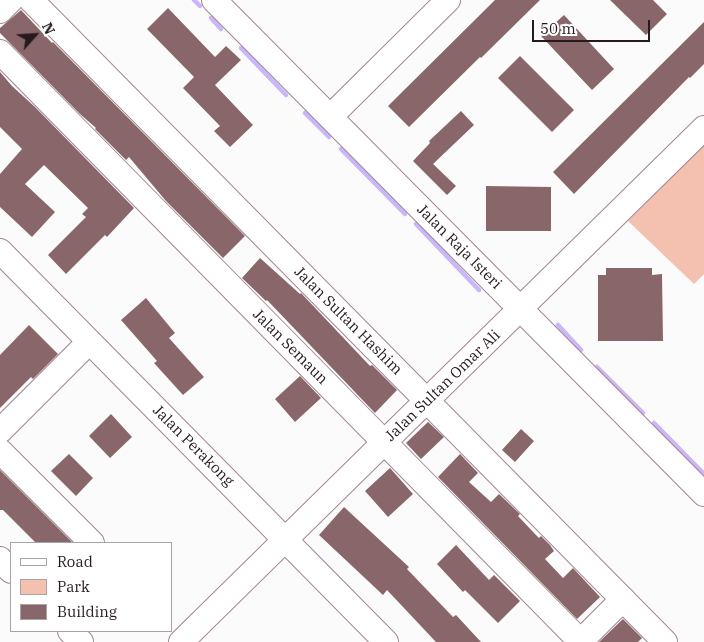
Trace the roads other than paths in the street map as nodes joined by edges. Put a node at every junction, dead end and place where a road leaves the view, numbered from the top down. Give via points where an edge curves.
1 (11, 0) edge
2 (30, 0) edge
3 (214, 0) edge
4 (448, 0) edge
5 (0, 11) edge
6 (0, 52) edge
7 (330, 117) junction
8 (704, 128) edge
9 (0, 251) edge
10 (521, 309) junction
11 (89, 342) junction
12 (427, 401) junction
13 (0, 431) edge
14 (385, 442) junction
15 (0, 451) edge
16 (704, 494) edge
17 (285, 540) junction
18 (91, 542) edge
19 (0, 559) edge
20 (10, 570) edge
21 (623, 599) junction
22 (71, 632) edge
23 (182, 636) edge
24 (81, 642) edge
25 (386, 642) edge
26 (581, 642) edge
27 (665, 642) edge

1 - 5 street
2 - 12 street, Jalan Sultan Hashim
3 - 7 street, Jalan Raja Isteri
4 - 7 street
6 - 14 street, Jalan Semaun
7 - 10 street, Jalan Raja Isteri
8 - 10 street, Jalan Sultan Omar Ali
9 - 11 street, Jalan Perakong
10 - 12 street, Jalan Sultan Omar Ali
10 - 16 street, Jalan Raja Isteri
11 - 13 street
11 - 17 street, Jalan Perakong
12 - 14 street, Jalan Sultan Omar Ali
12 - 21 street, Jalan Sultan Hashim
14 - 17 street, Jalan Sultan Omar Ali
14 - 26 street, Jalan Semaun
15 - 18 street
17 - 23 street, Jalan Sultan Omar Ali
17 - 25 street, Jalan Perakong
19 - 20 street
21 - 26 street
21 - 27 street, Jalan Sultan Hashim
22 - 24 street

